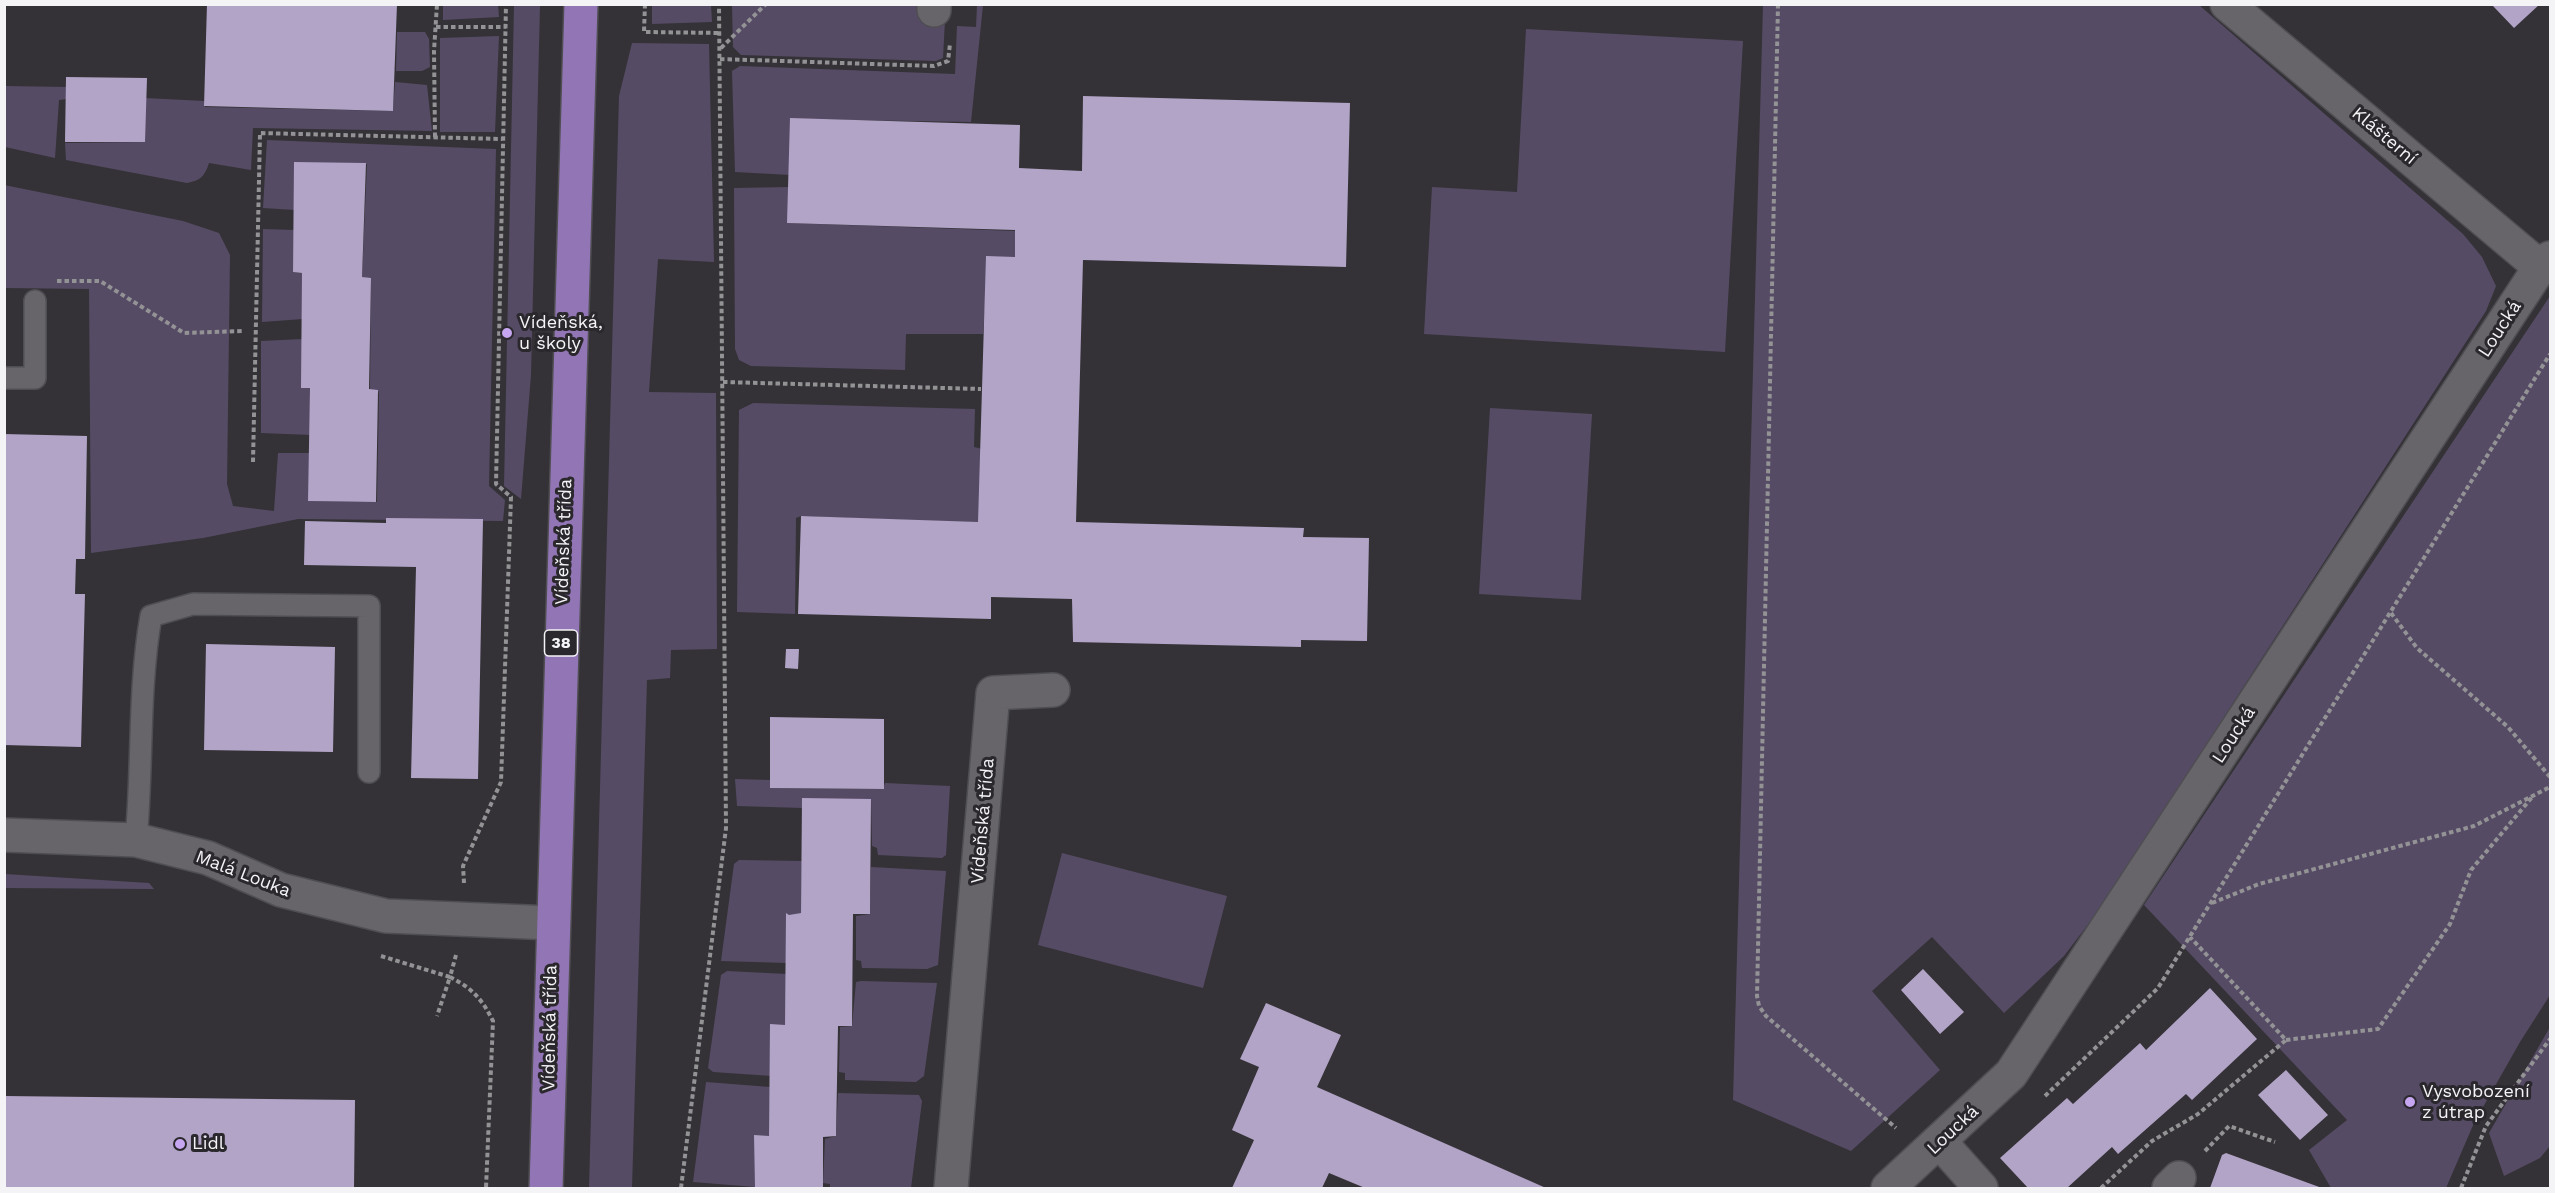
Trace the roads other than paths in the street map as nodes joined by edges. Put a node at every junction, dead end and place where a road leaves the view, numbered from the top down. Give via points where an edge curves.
1 (580, 4) edge
2 (2227, 4) edge
3 (2545, 262) edge
4 (35, 301) dead end
5 (4, 378) edge
6 (1053, 690) dead end
7 (369, 772) dead end
8 (4, 835) edge
9 (136, 840) junction
10 (552, 923) junction
11 (1940, 1142) junction
12 (546, 1188) edge
13 (951, 1188) edge
14 (1888, 1188) edge
15 (1982, 1188) edge

1 - 10 main road, Vídeňská třída / 38
2 - 3 street, Klášterní
3 - 11 street, Loucká via 2012,1074
4 - 5 lane via 35,378
6 - 13 street, Vídeňská třída via 993,693
7 - 9 lane via 369,606 193,604 152,616 144,659
8 - 9 street, Malá Louka
9 - 10 street, Malá Louka via 208,858 281,890 386,916
10 - 12 main road, Vídeňská třída / 38
11 - 14 street, Loucká
11 - 15 street

